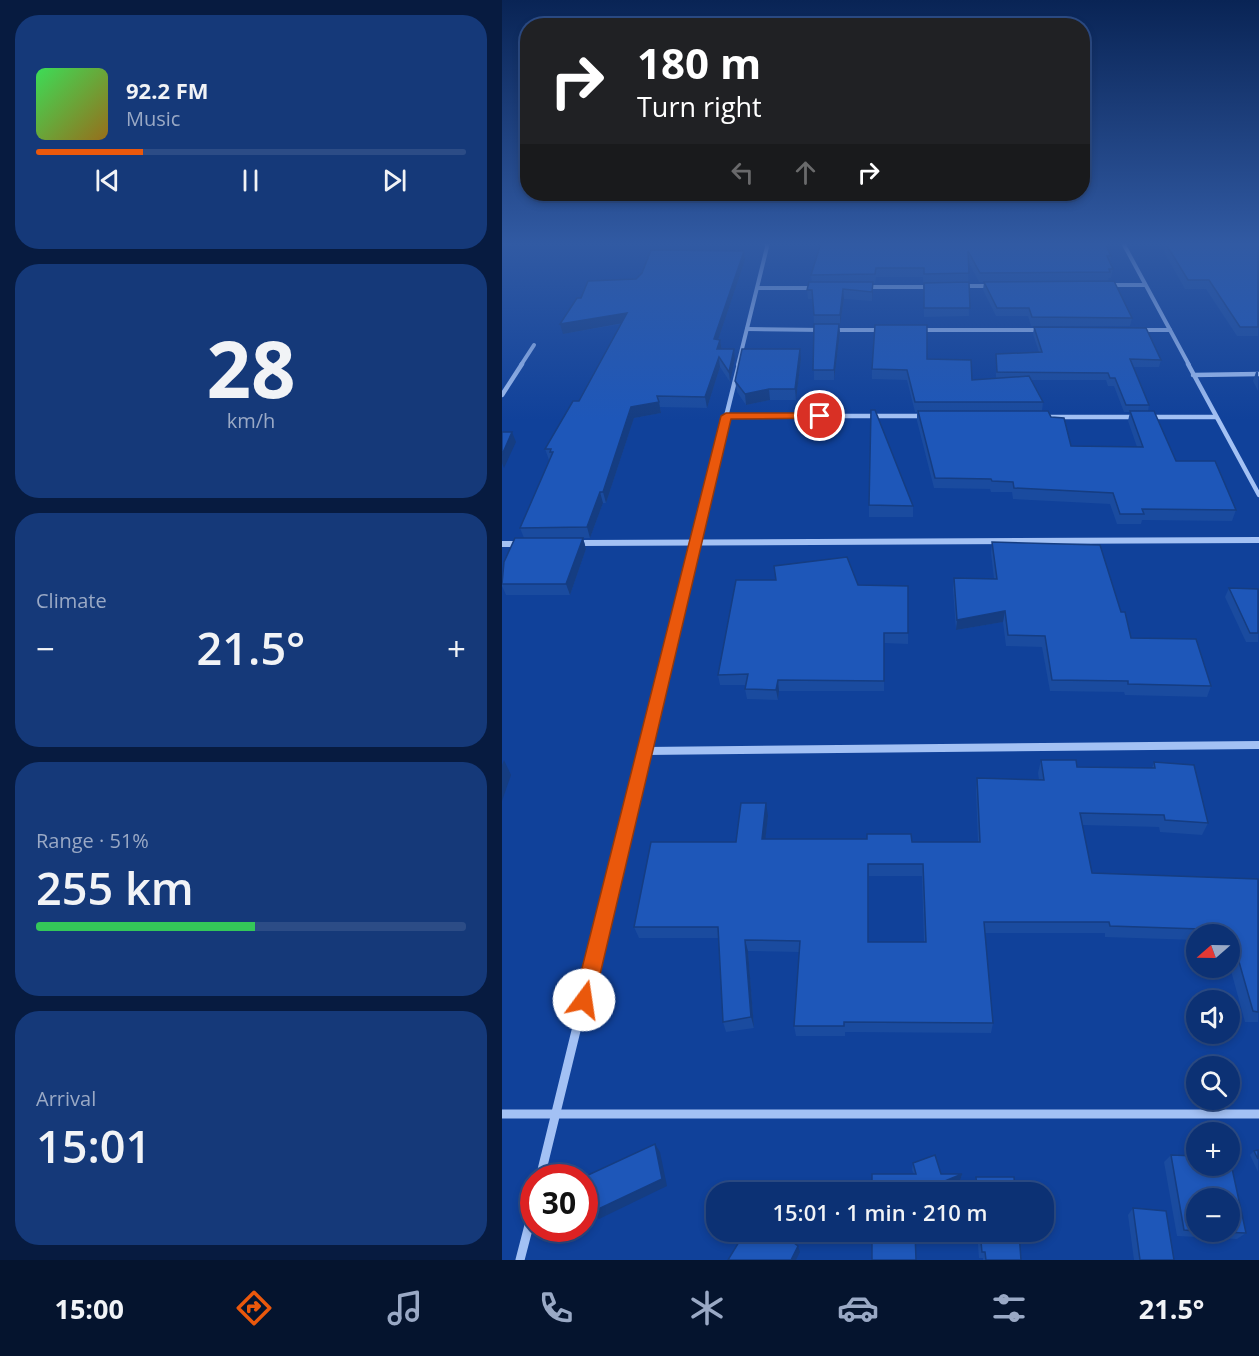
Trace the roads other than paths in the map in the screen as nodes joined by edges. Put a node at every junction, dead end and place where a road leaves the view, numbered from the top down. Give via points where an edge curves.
1 (754, 302) edge
2 (1155, 302) edge
3 (747, 330) junction
4 (888, 330) edge
5 (912, 330) edge
6 (1053, 330) edge
7 (1135, 330) edge
8 (1170, 330) junction
9 (535, 345) dead end
10 (1258, 374) edge
11 (1194, 375) junction
12 (502, 395) edge
13 (726, 416) junction
14 (930, 417) edge
15 (1037, 417) edge
16 (1216, 417) junction
17 (1258, 495) edge
18 (1258, 540) edge
19 (532, 543) edge
20 (567, 543) edge
21 (695, 543) junction
22 (502, 544) edge
23 (1258, 745) edge
24 (645, 751) junction
25 (556, 1113) junction
26 (502, 1114) edge
27 (1258, 1114) edge
28 (543, 1164) edge
29 (525, 1242) edge
30 (520, 1260) edge

1 - 3 street
2 - 8 street
3 - 4 street
3 - 13 street
5 - 6 street
7 - 8 street
8 - 11 street
9 - 12 street
10 - 11 street
11 - 16 street
13 - 14 street
13 - 21 street
15 - 16 street
16 - 17 street
18 - 21 street
19 - 22 street
20 - 21 street
21 - 24 street
23 - 24 street
24 - 25 street
25 - 26 street
25 - 27 street
25 - 28 street
29 - 30 street

